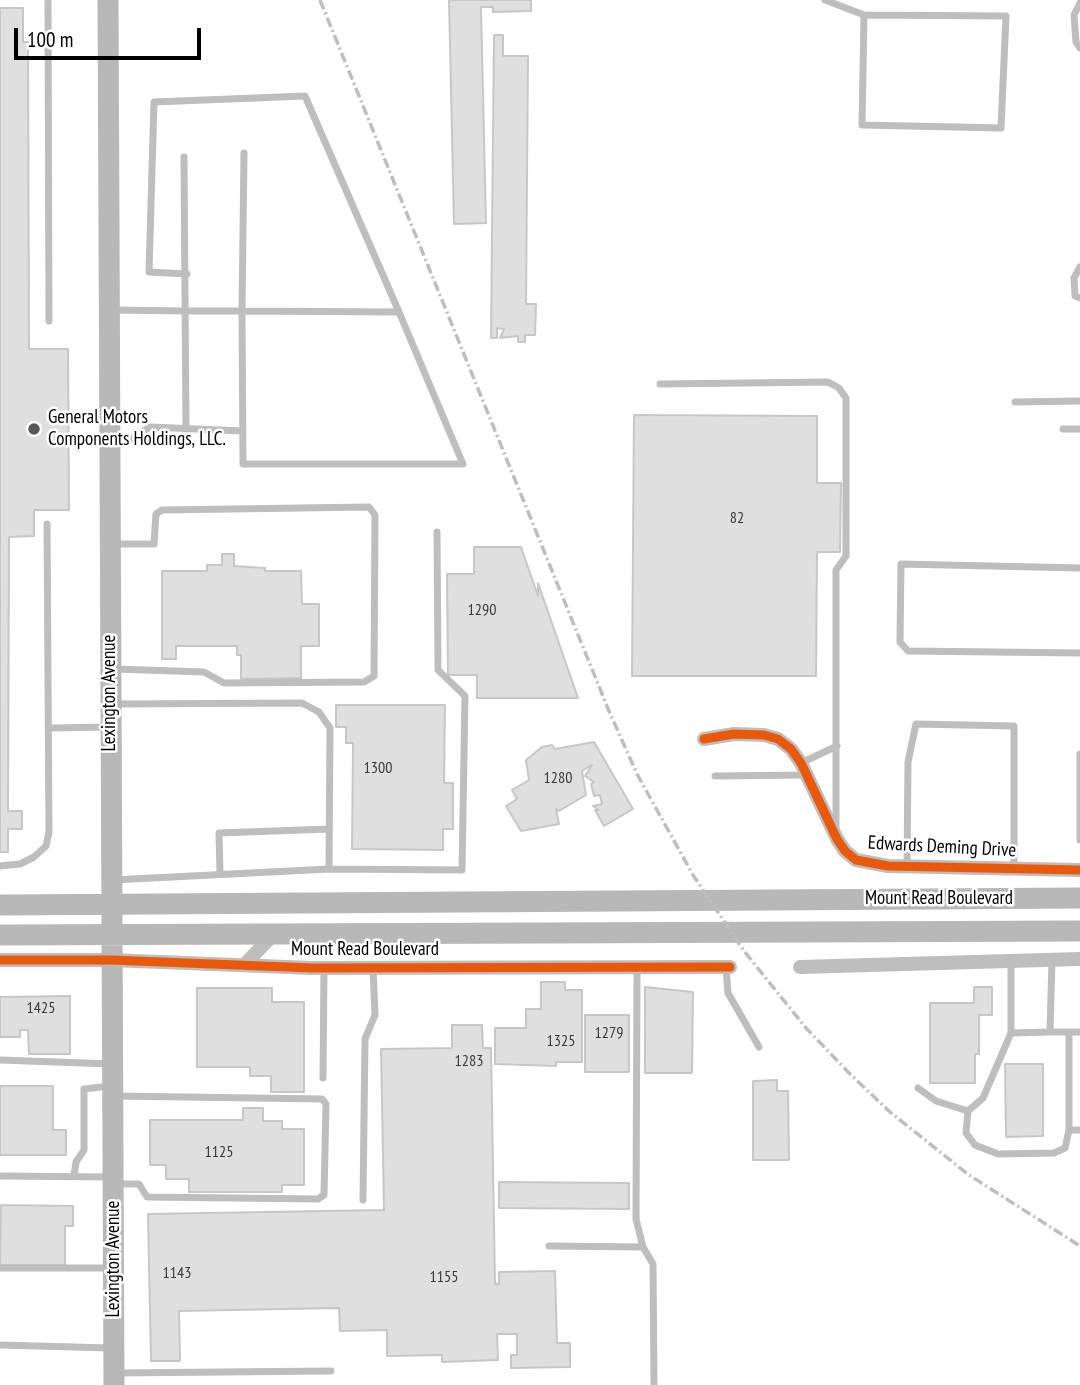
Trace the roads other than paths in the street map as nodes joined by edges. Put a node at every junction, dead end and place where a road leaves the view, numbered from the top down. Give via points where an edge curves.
1 (48, 0) edge
2 (108, 0) edge
3 (825, 0) edge
4 (1080, 3) edge
5 (864, 15) junction
6 (1080, 48) edge
7 (244, 153) dead end
8 (184, 157) dead end
9 (1080, 267) edge
10 (187, 274) junction
11 (1080, 298) edge
12 (109, 310) junction
13 (187, 311) junction
14 (242, 311) junction
15 (399, 312) junction
16 (49, 321) dead end
17 (660, 384) dead end
18 (1080, 401) edge
19 (1015, 402) dead end
20 (186, 429) junction
21 (1063, 429) dead end
22 (1080, 429) edge
23 (243, 431) junction
24 (110, 441) junction
25 (47, 524) dead end
26 (437, 532) dead end
27 (110, 544) junction
28 (1080, 568) edge
29 (1080, 653) edge
30 (110, 669) junction
31 (110, 704) junction
32 (111, 727) junction
33 (49, 728) junction
34 (704, 739) dead end
35 (837, 746) junction
36 (1080, 754) edge
37 (804, 769) junction
38 (715, 776) dead end
39 (330, 829) junction
40 (835, 835) junction
41 (1080, 840) edge
42 (907, 865) junction
43 (0, 866) edge
44 (329, 869) junction
45 (1014, 869) junction
46 (1080, 870) edge
47 (220, 874) junction
48 (111, 880) junction
49 (1080, 898) edge
50 (0, 905) edge
51 (111, 906) junction
52 (1080, 931) edge
53 (0, 935) edge
54 (273, 935) junction
55 (111, 936) junction
56 (1080, 959) edge
57 (0, 960) edge
58 (111, 960) junction
59 (1052, 960) junction
60 (1011, 961) junction
61 (244, 965) junction
62 (637, 967) junction
63 (728, 967) joint
64 (800, 967) dead end
65 (324, 968) junction
66 (373, 968) junction
67 (1050, 1032) junction
68 (1069, 1032) junction
69 (1080, 1032) edge
70 (1011, 1033) junction
71 (759, 1048) dead end
72 (0, 1060) edge
73 (113, 1064) junction
74 (323, 1078) dead end
75 (918, 1088) dead end
76 (113, 1091) junction
77 (968, 1111) junction
78 (1069, 1130) junction
79 (1080, 1130) edge
80 (0, 1175) edge
81 (74, 1176) junction
82 (114, 1180) junction
83 (363, 1200) dead end
84 (549, 1246) dead end
85 (643, 1247) junction
86 (0, 1268) edge
87 (114, 1268) junction
88 (0, 1345) edge
89 (114, 1348) junction
90 (331, 1371) dead end
91 (114, 1379) edge
92 (654, 1385) edge

1 - 16 lane
2 - 12 main road, Lexington Avenue
3 - 5 lane
4 - 6 lane via 1074,15
5 - 5 lane via 1006,16 1001,128 862,125
7 - 14 lane
8 - 10 lane
9 - 11 lane via 1074,278 1075,296
10 - 13 lane
10 - 15 lane via 149,272 154,102 305,96
12 - 13 lane
12 - 24 main road, Lexington Avenue
13 - 14 lane
13 - 20 lane
14 - 15 lane
14 - 23 lane
15 - 23 lane via 463,464 243,464
17 - 35 lane via 828,382 846,398 846,556 836,570
18 - 19 lane
20 - 23 lane
20 - 24 lane via 150,427 126,442
21 - 22 lane
24 - 27 main road, Lexington Avenue
25 - 33 lane
26 - 44 lane via 438,670 465,696 462,870
27 - 30 main road, Lexington Avenue
27 - 30 lane via 155,544 156,514 162,510 369,507 375,515 374,676 364,682 224,683 204,672
28 - 29 lane via 901,564 900,642 908,651
30 - 31 main road, Lexington Avenue
31 - 32 main road, Lexington Avenue
31 - 39 lane via 302,703 319,712 330,728
32 - 33 lane
32 - 48 main road, Lexington Avenue
33 - 43 lane via 46,846 34,857
34 - 37 street, Edwards Deming Drive via 734,734 778,739
35 - 37 lane
35 - 40 lane
36 - 41 lane
37 - 38 lane
37 - 40 street, Edwards Deming Drive
39 - 44 lane
39 - 47 lane via 219,833
40 - 42 street, Edwards Deming Drive via 856,860
42 - 45 street, Edwards Deming Drive
42 - 45 lane via 908,762 916,724 1014,726
44 - 47 lane
45 - 46 street, Edwards Deming Drive
47 - 48 lane
48 - 51 main road, Lexington Avenue
49 - 51 main road, Mount Read Boulevard
50 - 51 main road, Mount Read Boulevard
51 - 55 main road, Lexington Avenue
52 - 54 main road, Mount Read Boulevard
53 - 55 main road, Mount Read Boulevard
54 - 55 main road, Mount Read Boulevard
54 - 61 street, Mount Read Boulevard
55 - 58 main road, Lexington Avenue
56 - 59 street
57 - 58 street, Mount Read Boulevard
58 - 61 street, Mount Read Boulevard
58 - 73 main road, Lexington Avenue
59 - 60 street
59 - 67 lane
60 - 64 street
60 - 70 lane
61 - 65 street, Mount Read Boulevard
62 - 63 street, Mount Read Boulevard
62 - 66 street, Mount Read Boulevard
62 - 85 lane via 636,1219
63 - 71 lane via 729,993
65 - 66 street, Mount Read Boulevard
65 - 74 lane
66 - 83 lane via 375,1015 365,1039
67 - 68 lane
67 - 70 lane
68 - 69 lane
68 - 78 lane
70 - 77 lane via 982,1098
72 - 73 lane
73 - 76 main road, Lexington Avenue
75 - 77 lane via 936,1101
76 - 81 lane via 84,1089 84,1150
76 - 82 main road, Lexington Avenue
76 - 82 lane via 322,1099 326,1104 324,1195 318,1199 147,1197 139,1184
77 - 78 lane via 966,1133 975,1145 998,1154 1054,1153 1065,1148
78 - 79 lane
80 - 81 lane
81 - 82 lane
82 - 87 main road, Lexington Avenue
84 - 85 lane
85 - 92 lane via 653,1264
86 - 87 lane
87 - 89 main road, Lexington Avenue
88 - 89 lane
89 - 91 main road, Lexington Avenue
90 - 91 lane

